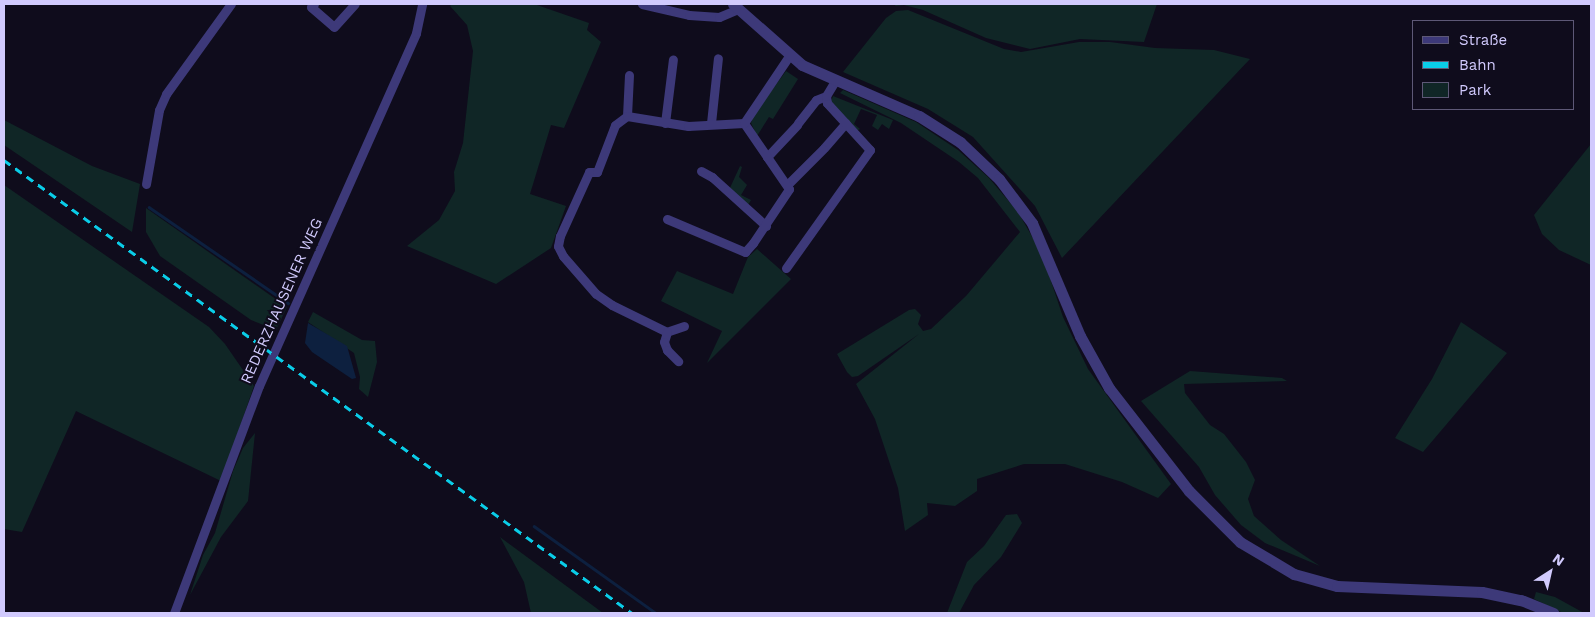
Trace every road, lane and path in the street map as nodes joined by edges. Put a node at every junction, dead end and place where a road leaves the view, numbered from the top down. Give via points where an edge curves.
1 (231, 4) edge
2 (314, 4) edge
3 (355, 4) edge
4 (422, 4) edge
5 (642, 4) edge
6 (735, 6) edge
7 (789, 56) junction
8 (718, 58) dead end
9 (673, 59) dead end
10 (628, 75) dead end
11 (835, 81) junction
12 (826, 96) junction
13 (627, 116) junction
14 (711, 122) junction
15 (666, 123) junction
16 (744, 123) junction
17 (846, 123) junction
18 (767, 156) junction
19 (701, 172) dead end
20 (146, 184) dead end
21 (788, 184) junction
22 (667, 219) dead end
23 (766, 226) junction
24 (786, 268) dead end
25 (684, 326) dead end
26 (667, 332) junction
27 (678, 361) dead end
28 (174, 613) edge
29 (1552, 613) edge

1 - 20 street via 166,94
2 - 3 street via 311,7 334,27
4 - 28 street, REDERZHAUSENER WEG via 416,33 259,386
5 - 6 street via 696,16 719,17
6 - 7 street
7 - 11 street
7 - 16 street
8 - 14 street
9 - 15 street
10 - 13 street
11 - 12 street
11 - 29 street via 919,116 960,142 1019,203 1041,242 1080,336 1109,388 1189,491 1240,542 1294,574 1337,586 1482,592 1521,600
12 - 17 street via 827,103
12 - 18 street via 816,100
13 - 15 street via 654,118
13 - 26 street via 615,126 597,172 589,172 558,246 596,294 612,306
14 - 15 street via 688,126
14 - 16 street
16 - 18 street
17 - 21 street
17 - 24 street via 870,150
18 - 21 street
19 - 23 street via 712,177
21 - 23 street via 788,194
22 - 23 street via 744,252
25 - 26 street
26 - 27 street via 664,342 667,350

